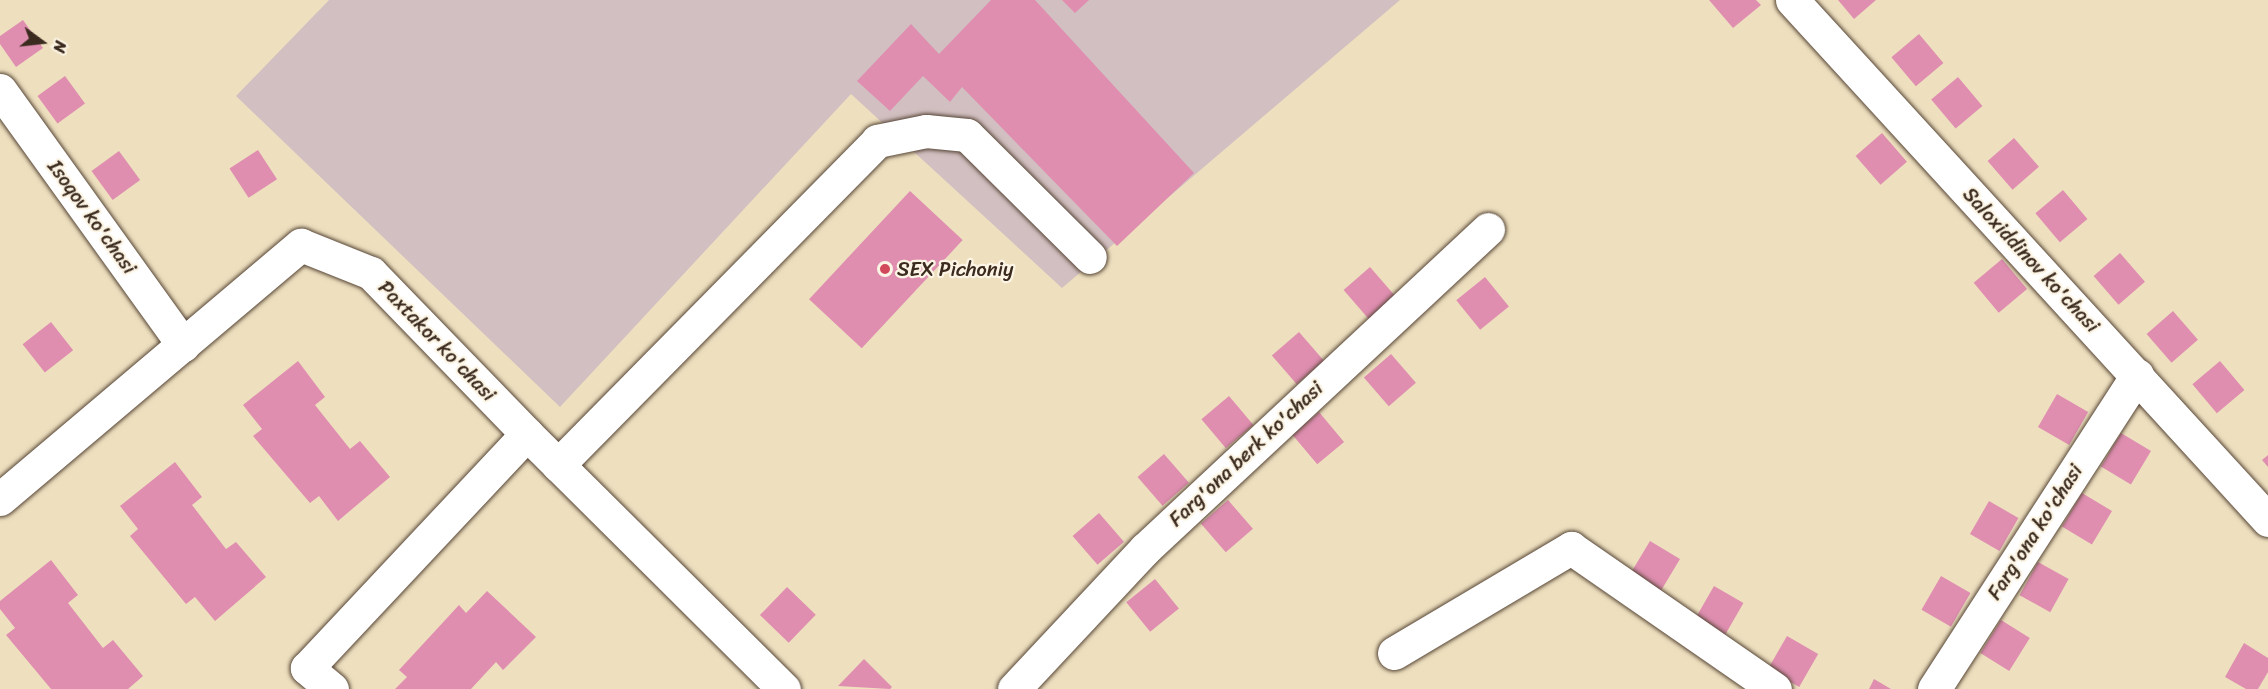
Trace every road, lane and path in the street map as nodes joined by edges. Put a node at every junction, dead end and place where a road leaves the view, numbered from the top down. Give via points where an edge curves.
1 (1792, 0) edge
2 (0, 90) edge
3 (1488, 229) dead end
4 (1090, 257) dead end
5 (183, 345) junction
6 (2137, 375) junction
7 (527, 434) junction
8 (558, 465) junction
9 (0, 499) edge
10 (2268, 520) edge
11 (1394, 652) dead end
12 (328, 688) edge
13 (784, 689) edge
14 (1014, 689) edge
15 (1775, 689) edge
16 (1934, 689) edge

1 - 6 street, Saloxiddinov ko'chasi
2 - 5 street, Isoqov ko'chasi
3 - 14 street, Farg'ona berk ko'chasi via 1145,549
4 - 8 street via 967,135 926,131 878,141
5 - 7 street, Paxtakor ko'chasi via 301,245 371,273
5 - 9 street, Paxtakor ko'chasi
6 - 10 street, Saloxiddinov ko'chasi
6 - 16 street, Farg'ona ko'chasi
7 - 8 street, Paxtakor ko'chasi
7 - 12 street via 307,668
8 - 13 street, Paxtakor ko'chasi
11 - 15 street via 1571,548

